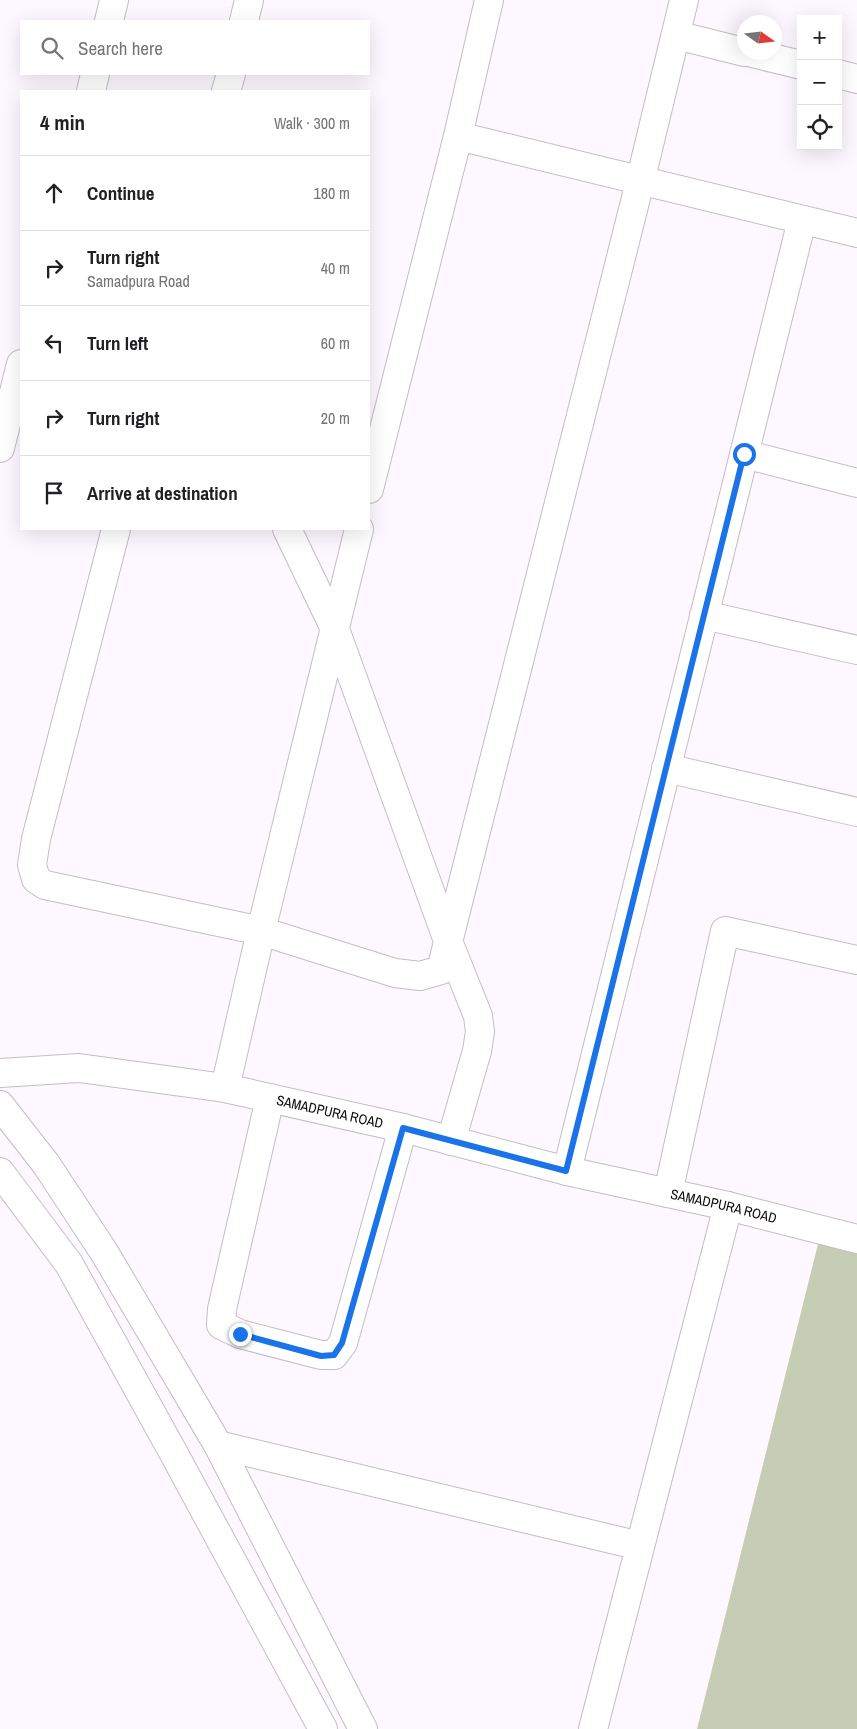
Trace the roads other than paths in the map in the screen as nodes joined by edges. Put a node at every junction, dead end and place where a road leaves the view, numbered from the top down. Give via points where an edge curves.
1 (114, 0) edge
2 (249, 0) edge
3 (489, 0) edge
4 (684, 0) edge
5 (109, 20) edge
6 (244, 20) edge
7 (676, 35) junction
8 (737, 50) edge
9 (780, 60) edge
10 (797, 64) edge
11 (95, 75) edge
12 (231, 75) edge
13 (842, 75) edge
14 (857, 79) edge
15 (91, 90) edge
16 (226, 90) edge
17 (458, 136) junction
18 (640, 182) junction
19 (802, 220) junction
20 (857, 233) edge
21 (20, 368) edge
22 (0, 448) edge
23 (744, 454) junction
24 (857, 483) edge
25 (370, 485) edge
26 (116, 530) edge
27 (287, 530) edge
28 (359, 530) edge
29 (704, 615) junction
30 (334, 629) junction
31 (857, 650) edge
32 (666, 768) junction
33 (857, 812) edge
34 (261, 931) junction
35 (448, 941) junction
36 (857, 960) edge
37 (0, 1073) edge
38 (225, 1088) junction
39 (270, 1098) junction
40 (0, 1105) edge
41 (403, 1128) junction
42 (452, 1141) junction
43 (566, 1171) junction
44 (0, 1172) edge
45 (668, 1194) junction
46 (728, 1206) junction
47 (857, 1239) edge
48 (218, 1445) junction
49 (640, 1546) junction
50 (323, 1729) edge
51 (363, 1729) edge
52 (592, 1729) edge

1 - 5 street
2 - 6 street
3 - 17 street
4 - 7 street
7 - 8 street
7 - 18 street
9 - 10 street
11 - 15 street
12 - 16 street
13 - 14 street
17 - 18 street
17 - 25 street
18 - 19 street
18 - 35 street
19 - 20 street
19 - 23 street
21 - 22 street
23 - 24 street
23 - 29 street
26 - 34 street via 36,839 32,865 36,879 45,884
27 - 30 street
28 - 30 street
29 - 31 street
29 - 32 street
30 - 34 street
30 - 35 street
32 - 33 street
32 - 43 street
34 - 35 street via 395,973 420,976 440,970
34 - 38 street
35 - 42 street via 478,1016 480,1032
36 - 45 street via 725,931
37 - 38 street, SAMADPURA ROAD via 79,1068
38 - 39 street, SAMADPURA ROAD
39 - 41 street, SAMADPURA ROAD
39 - 41 street via 221,1325 240,1334 321,1356 334,1355 342,1343
40 - 48 street via 46,1164 104,1252
41 - 42 street, SAMADPURA ROAD
42 - 43 street, SAMADPURA ROAD
43 - 45 street, SAMADPURA ROAD
44 - 50 street via 69,1264
45 - 46 street, SAMADPURA ROAD
46 - 47 street, SAMADPURA ROAD
46 - 49 street
48 - 49 street
48 - 51 street
49 - 52 street

